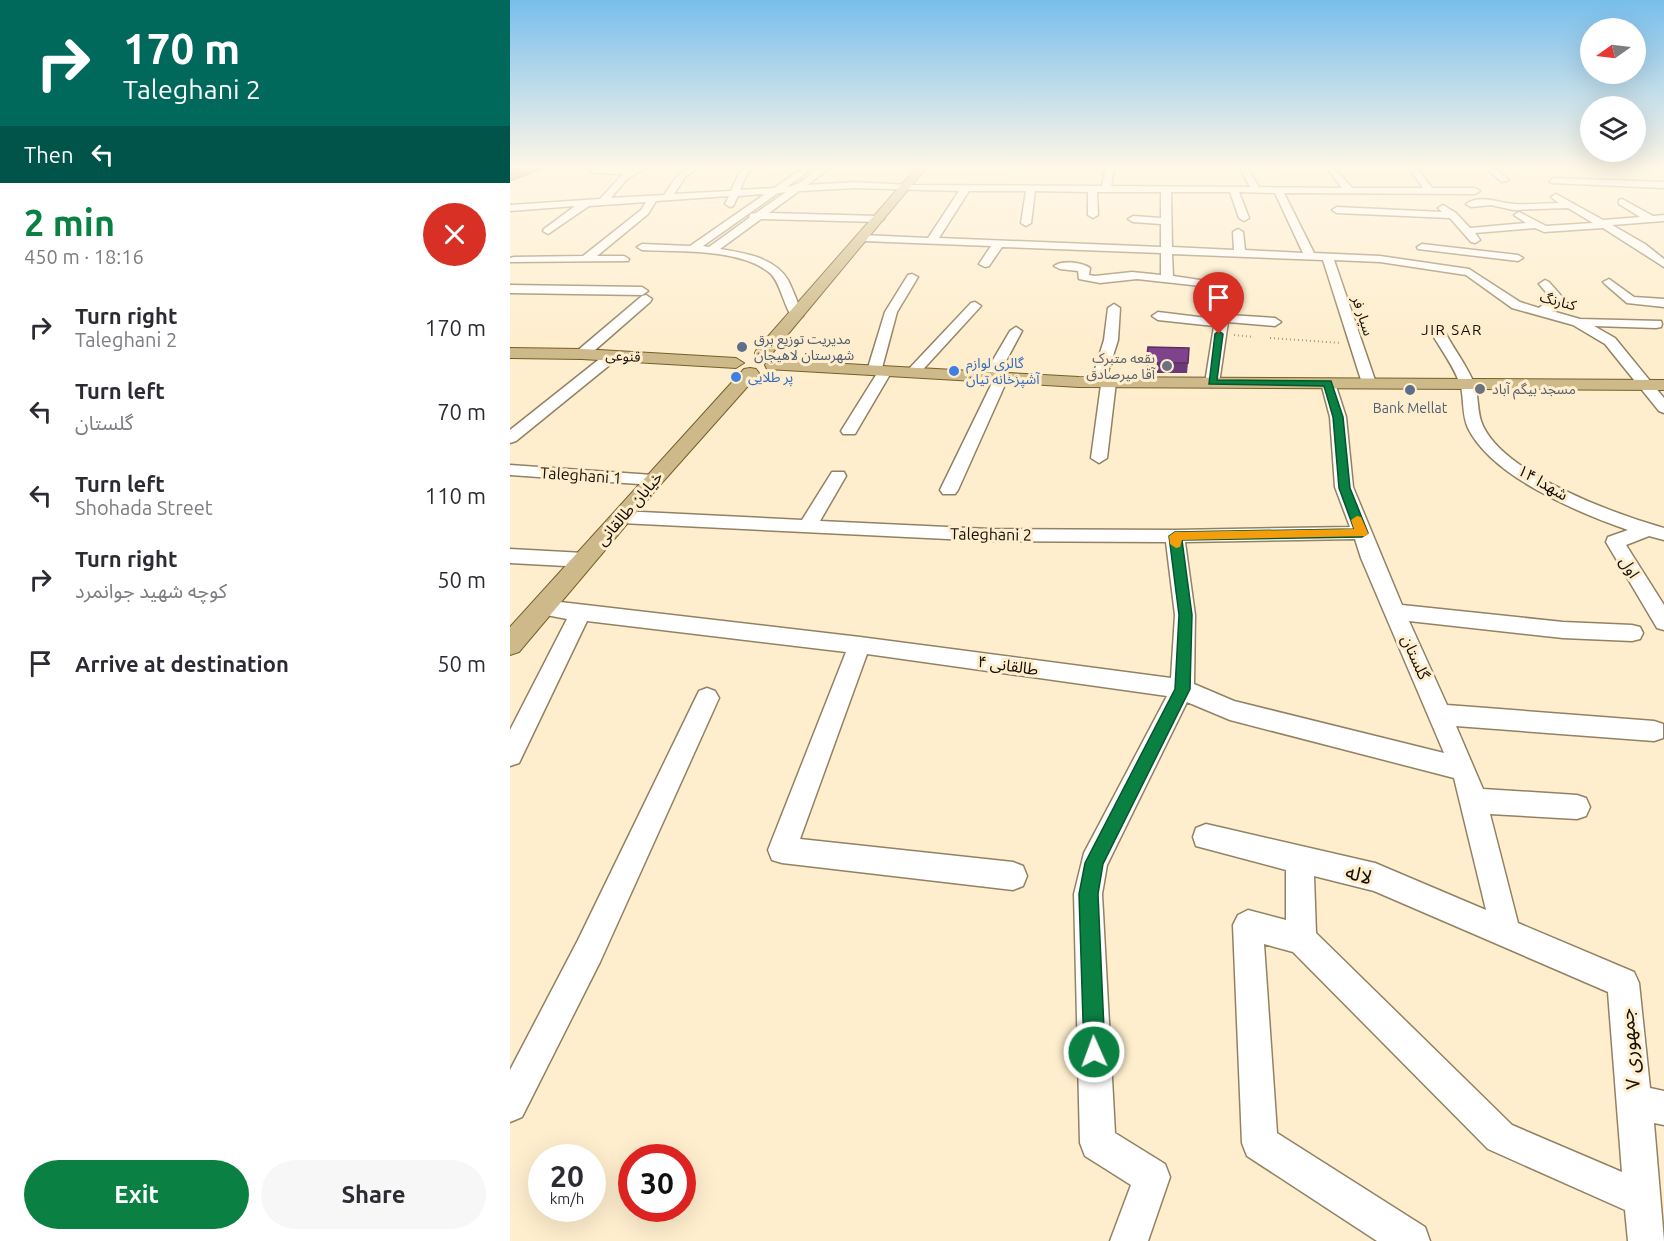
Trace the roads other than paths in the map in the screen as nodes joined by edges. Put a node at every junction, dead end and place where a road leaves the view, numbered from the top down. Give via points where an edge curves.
1 (559, 226) edge
2 (628, 226) edge
3 (725, 226) edge
4 (744, 226) edge
5 (873, 226) edge
6 (941, 226) edge
7 (1025, 226) edge
8 (1167, 226) edge
9 (1297, 226) edge
10 (1463, 226) edge
11 (1525, 226) edge
12 (1537, 226) edge
13 (1580, 226) edge
14 (1606, 226) edge
15 (1467, 231) junction
16 (1238, 232) dead end
17 (674, 237) dead end
18 (863, 238) junction
19 (932, 240) junction
20 (1475, 240) dead end
21 (998, 244) junction
22 (1019, 244) junction
23 (642, 247) dead end
24 (655, 248) junction
25 (1422, 248) dead end
26 (692, 249) junction
27 (711, 250) junction
28 (1168, 251) junction
29 (1449, 252) junction
30 (1240, 254) junction
31 (1310, 257) junction
32 (511, 258) edge
33 (1328, 258) junction
34 (1518, 258) dead end
35 (624, 259) dead end
36 (585, 260) junction
37 (985, 264) dead end
38 (1664, 264) edge
39 (1060, 266) dead end
40 (1448, 268) junction
41 (912, 278) dead end
42 (1167, 279) junction
43 (1609, 282) dead end
44 (1545, 284) dead end
45 (510, 289) edge
46 (1664, 303) edge
47 (975, 306) dead end
48 (1114, 308) dead end
49 (1539, 313) junction
50 (797, 316) junction
51 (1158, 316) dead end
52 (1275, 322) dead end
53 (1578, 322) junction
54 (1656, 324) dead end
55 (1220, 325) junction
56 (1016, 331) dead end
57 (1439, 334) dead end
58 (510, 353) edge
59 (582, 354) junction
60 (612, 356) junction
61 (768, 359) junction
62 (743, 368) junction
63 (880, 371) junction
64 (912, 373) junction
65 (996, 377) junction
66 (1104, 382) junction
67 (1212, 382) junction
68 (1328, 383) junction
69 (1369, 383) junction
70 (1467, 384) junction
71 (1646, 385) junction
72 (1664, 385) edge
73 (1664, 408) edge
74 (849, 430) dead end
75 (510, 438) edge
76 (1100, 458) dead end
77 (510, 470) edge
78 (838, 476) dead end
79 (653, 480) junction
80 (949, 489) dead end
81 (621, 517) junction
82 (807, 527) junction
83 (1655, 532) edge
84 (1362, 533) junction
85 (1175, 536) junction
86 (510, 556) edge
87 (584, 560) junction
88 (543, 608) junction
89 (581, 612) junction
90 (1396, 612) junction
91 (1664, 622) edge
92 (1632, 633) dead end
93 (510, 645) edge
94 (860, 645) junction
95 (1182, 689) junction
96 (707, 698) dead end
97 (1441, 715) junction
98 (1654, 731) dead end
99 (510, 755) edge
100 (1463, 769) junction
101 (1474, 801) junction
102 (1577, 807) dead end
103 (1206, 837) dead end
104 (1300, 859) junction
105 (1013, 876) dead end
106 (1506, 933) junction
107 (1301, 939) junction
108 (510, 1105) edge
109 (1649, 1105) edge
110 (1643, 1199) junction
111 (1129, 1241) edge
112 (1411, 1241) edge
113 (1647, 1241) edge

1 - 32 street
2 - 36 street
3 - 26 street
4 - 27 street
5 - 18 main road
6 - 19 street
7 - 22 street
8 - 28 street
9 - 31 street
10 - 15 street
11 - 15 street
12 - 13 street via 1544,229
14 - 38 street
15 - 20 street
16 - 30 street
17 - 24 street
18 - 19 street, کنارنگ
18 - 50 main road
19 - 21 street, کنارنگ
21 - 22 street, کنارنگ
21 - 37 street
22 - 28 street, کنارنگ
23 - 24 street
24 - 26 street
25 - 29 street
26 - 27 street
27 - 50 street via 770,267 781,279
28 - 30 street, کنارنگ
28 - 42 street
29 - 34 street
29 - 40 street
30 - 31 street, کنارنگ
31 - 33 street, کنارنگ
32 - 36 street
33 - 40 street, کنارنگ via 1380,259
33 - 69 street, سیار فر
35 - 36 street
39 - 42 street via 1084,268 1083,277 1091,280
40 - 49 street, کنارنگ via 1469,272 1516,305
41 - 63 street via 891,312
42 - 55 street via 1223,286 1226,291
43 - 46 street via 1631,300
44 - 49 street via 1557,298
45 - 59 street via 644,295
47 - 64 street
48 - 66 street
49 - 53 street, کنارنگ
50 - 61 main road
51 - 55 street
52 - 55 street
53 - 54 street
53 - 71 street, کنارنگ via 1610,341
55 - 67 street
56 - 65 street
57 - 70 street, شهدا ۱۴
58 - 59 main road, قنوعی
59 - 60 main road, قنوعی
60 - 62 main road, قنوعی
60 - 75 street
61 - 62 main road via 763,371
61 - 63 main road
62 - 79 main road, خیابان طالقانی
63 - 64 main road
63 - 74 street
64 - 65 main road
65 - 66 main road
65 - 80 street
66 - 67 main road
66 - 76 street
67 - 68 main road
68 - 69 main road
68 - 84 street, گلستان via 1338,417 1344,488
69 - 70 main road
70 - 71 main road
70 - 83 street, شهدا ۱۴ via 1476,430 1497,454 1552,492
71 - 72 main road
71 - 73 street, کنارنگ
77 - 79 street, Taleghani 1
78 - 82 street
79 - 81 main road, خیابان طالقانی
81 - 82 street, Taleghani 2
81 - 87 main road, خیابان طالقانی
82 - 85 street, Taleghani 2 via 989,535
83 - 91 street, اول via 1615,542
84 - 85 street, Taleghani 2
84 - 90 street, گلستان
85 - 95 street via 1185,615
86 - 87 street
87 - 88 main road, خیابان طالقانی
88 - 89 street, طالقانی ۴
88 - 93 main road, خیابان طالقانی
89 - 94 street, طالقانی ۴
89 - 99 street
90 - 92 street via 1563,630
90 - 97 street, گلستان
94 - 95 street, طالقانی ۴
94 - 105 street via 782,850
95 - 100 street, طالقانی ۴ via 1230,710
95 - 111 street via 1094,863 1088,894 1098,1143 1152,1177
96 - 108 street via 589,951
97 - 98 street
97 - 100 street, گلستان
100 - 101 street, گلستان
101 - 102 street
101 - 106 street, گلستان
103 - 104 street, لاله
104 - 106 street, لاله via 1375,877
104 - 107 street
106 - 109 street, جمهوری ۷ via 1623,983
107 - 110 street via 1500,1137
107 - 112 street via 1248,925 1260,1143
109 - 110 street, جمهوری ۷
110 - 113 street, جمهوری ۷

